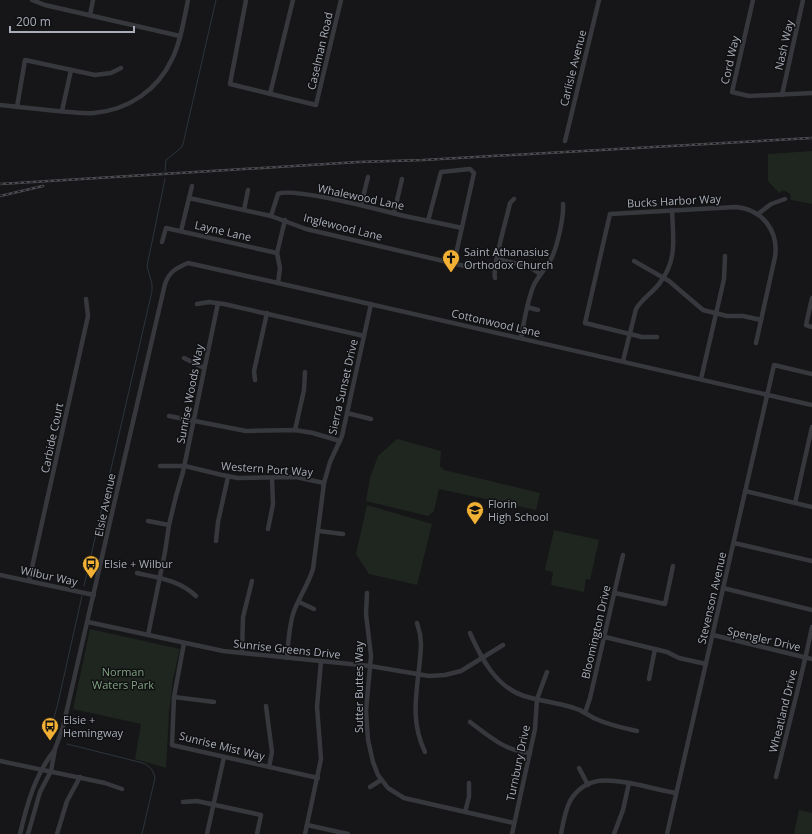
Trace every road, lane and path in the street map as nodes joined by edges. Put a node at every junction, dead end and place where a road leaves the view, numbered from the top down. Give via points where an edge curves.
1 (32, 0) edge
2 (93, 0) edge
3 (188, 0) edge
4 (246, 0) edge
5 (293, 0) edge
6 (342, 0) edge
7 (599, 0) edge
8 (753, 0) edge
9 (803, 0) edge
10 (46, 3) edge
11 (90, 16) junction
12 (180, 36) junction
13 (121, 68) dead end
14 (71, 70) junction
15 (812, 93) edge
16 (270, 94) junction
17 (782, 94) junction
18 (0, 105) edge
19 (17, 107) junction
20 (62, 111) junction
21 (565, 141) dead end
22 (368, 177) dead end
23 (402, 179) dead end
24 (192, 186) dead end
25 (248, 190) dead end
26 (189, 198) junction
27 (514, 199) dead end
28 (785, 199) dead end
29 (563, 204) dead end
30 (361, 205) junction
31 (244, 210) junction
32 (672, 210) junction
33 (394, 213) junction
34 (758, 214) junction
35 (271, 216) junction
36 (285, 220) junction
37 (428, 221) junction
38 (462, 228) junction
39 (181, 231) junction
40 (162, 242) dead end
41 (277, 253) junction
42 (725, 256) dead end
43 (497, 259) junction
44 (634, 261) dead end
45 (454, 263) junction
46 (469, 266) dead end
47 (177, 267) joint
48 (540, 274) junction
49 (496, 278) dead end
50 (664, 278) junction
51 (278, 282) junction
52 (812, 298) edge
53 (86, 299) dead end
54 (218, 303) junction
55 (197, 304) dead end
56 (371, 304) junction
57 (528, 307) junction
58 (538, 310) dead end
59 (267, 313) junction
60 (716, 314) junction
61 (761, 320) junction
62 (812, 327) edge
63 (629, 334) junction
64 (364, 336) junction
65 (657, 337) dead end
66 (520, 338) junction
67 (756, 343) dead end
68 (184, 358) dead end
69 (623, 361) junction
70 (204, 368) junction
71 (305, 372) dead end
72 (812, 374) edge
73 (701, 379) junction
74 (255, 380) dead end
75 (768, 394) junction
76 (812, 405) edge
77 (347, 413) junction
78 (169, 416) dead end
79 (371, 419) dead end
80 (194, 421) junction
81 (812, 427) edge
82 (295, 430) junction
83 (340, 441) junction
84 (160, 466) dead end
85 (185, 466) junction
86 (228, 477) junction
87 (272, 478) junction
88 (324, 483) junction
89 (746, 491) junction
90 (794, 503) junction
91 (812, 507) edge
92 (148, 521) dead end
93 (169, 525) junction
94 (268, 529) dead end
95 (319, 531) junction
96 (343, 534) dead end
97 (216, 541) dead end
98 (734, 543) junction
99 (623, 555) dead end
100 (812, 561) edge
101 (673, 566) dead end
102 (137, 573) dead end
103 (0, 575) edge
104 (160, 578) junction
105 (252, 580) dead end
106 (29, 581) junction
107 (723, 588) junction
108 (367, 593) dead end
109 (615, 593) junction
110 (94, 595) junction
111 (196, 596) dead end
112 (299, 602) junction
113 (314, 609) dead end
114 (812, 610) edge
115 (88, 622) junction
116 (417, 623) dead end
117 (812, 627) edge
118 (470, 633) dead end
119 (148, 635) junction
120 (712, 636) junction
121 (604, 637) junction
122 (184, 643) junction
123 (503, 645) dead end
124 (655, 649) junction
125 (242, 653) junction
126 (287, 658) junction
127 (483, 658) junction
128 (806, 658) junction
129 (812, 659) edge
130 (321, 661) junction
131 (706, 664) junction
132 (370, 666) junction
133 (547, 672) dead end
134 (418, 675) junction
135 (648, 679) dead end
136 (174, 697) junction
137 (537, 699) junction
138 (214, 702) dead end
139 (266, 706) dead end
140 (585, 713) junction
141 (470, 722) dead end
142 (637, 730) dead end
143 (55, 749) junction
144 (424, 752) dead end
145 (530, 753) junction
146 (224, 757) junction
147 (0, 761) edge
148 (269, 767) junction
149 (579, 768) dead end
150 (41, 770) junction
151 (51, 771) junction
152 (80, 777) junction
153 (776, 777) dead end
154 (318, 778) junction
155 (381, 780) junction
156 (469, 783) dead end
157 (629, 783) junction
158 (588, 785) junction
159 (370, 787) dead end
160 (122, 789) dead end
161 (676, 794) junction
162 (183, 802) dead end
163 (214, 805) junction
164 (465, 812) junction
165 (514, 823) junction
166 (307, 825) junction
167 (20, 834) edge
168 (28, 834) edge
169 (57, 834) edge
170 (207, 834) edge
171 (257, 834) edge
172 (305, 834) edge
173 (348, 834) edge
174 (512, 834) edge
175 (561, 834) edge
176 (614, 834) edge
177 (667, 834) edge

1 - 10 street
2 - 11 street
3 - 12 street
4 - 16 street via 230,84
5 - 16 street
6 - 16 street, Caselman Road via 316,105
7 - 21 street, Carlisle Avenue
8 - 17 street, Cord Way via 732,92 749,96
9 - 17 street, Nash Way
10 - 11 street
11 - 12 street
12 - 20 street via 173,58 163,75 154,86 138,98 121,107 102,112
13 - 14 street via 100,75
14 - 19 street via 25,60
14 - 20 street
15 - 17 street, Cord Way
18 - 19 street
19 - 20 street
22 - 30 street
23 - 33 street
24 - 26 street
25 - 31 street
26 - 31 street, Inglewood Lane
26 - 39 street
27 - 43 street via 510,203
28 - 34 street via 771,204
29 - 48 street via 555,250
30 - 33 street, Whalewood Lane
30 - 35 street, Whalewood Lane via 282,192 276,196
31 - 35 street, Inglewood Lane
32 - 34 street, Bucks Harbor Way via 736,207 749,209
32 - 50 street via 673,254
32 - 63 street, Bucks Harbor Way via 610,214 585,323
33 - 37 street, Whalewood Lane
34 - 61 street via 770,228 776,248
35 - 36 street, Inglewood Lane
36 - 41 street
36 - 45 street, Inglewood Lane via 306,229
37 - 38 street, Whalewood Lane
37 - 38 street via 439,174 442,171 470,169 474,173
38 - 45 street
39 - 40 street, Layne Lane via 166,228
39 - 41 street, Layne Lane
41 - 51 street via 280,268
42 - 60 street
43 - 48 street via 528,266
43 - 49 street via 494,273
44 - 50 street
45 - 46 street, Inglewood Lane
47 - 51 street, Cottonwood Lane via 188,263
47 - 110 street, Elsie Avenue via 165,284
48 - 57 street via 532,288
50 - 60 street via 699,307
50 - 63 street via 638,305
51 - 56 street, Cottonwood Lane
52 - 62 street via 806,326
53 - 106 street, Carbide Court via 88,316
54 - 55 street
54 - 59 street
54 - 70 street, Sunrise Woods Way
56 - 64 street, Sierra Sunset Drive
56 - 66 street, Cottonwood Lane
57 - 58 street
57 - 66 street
59 - 64 street
59 - 74 street via 254,371
60 - 61 street
60 - 73 street
61 - 67 street
63 - 65 street via 647,338
63 - 69 street
64 - 77 street, Sierra Sunset Drive
66 - 69 street, Cottonwood Lane
68 - 70 street
69 - 73 street, Cottonwood Lane
70 - 80 street, Sunrise Woods Way
71 - 82 street via 304,390
72 - 75 street, Stevenson Avenue via 774,365
73 - 75 street, Cottonwood Lane
75 - 76 street, Cottonwood Lane
75 - 89 street, Stevenson Avenue
77 - 79 street
77 - 83 street, Sierra Sunset Drive
78 - 80 street
80 - 82 street via 246,431
80 - 85 street, Sunrise Woods Way
81 - 90 street
82 - 83 street
83 - 88 street, Sierra Sunset Drive
84 - 85 street, Western Port Way
85 - 86 street, Western Port Way
85 - 93 street, Sunrise Woods Way
86 - 87 street, Western Port Way
86 - 97 street
87 - 88 street, Western Port Way via 296,478
87 - 94 street via 273,504
88 - 95 street, Sierra Sunset Drive
89 - 90 street
89 - 98 street, Stevenson Avenue
90 - 91 street
92 - 93 street
93 - 104 street, Sunrise Woods Way
95 - 96 street
95 - 112 street, Sierra Sunset Drive via 313,569
98 - 100 street
98 - 107 street, Stevenson Avenue
99 - 109 street, Bloomington Drive
101 - 109 street via 665,604
102 - 104 street
103 - 106 street, Wilbur Way
104 - 111 street via 180,584
104 - 119 street, Sunrise Woods Way
105 - 125 street via 243,617
106 - 110 street, Wilbur Way
107 - 114 street
107 - 120 street, Stevenson Avenue
108 - 132 street, Sutter Buttes Way
109 - 121 street, Bloomington Drive
110 - 115 street, Elsie Avenue
112 - 113 street
112 - 126 street, Sierra Sunset Drive via 293,614
115 - 119 street, Sunrise Greens Drive
115 - 143 street, Elsie Avenue via 64,727
116 - 134 street via 421,644
117 - 128 street, Wheatland Drive
118 - 127 street
119 - 122 street, Sunrise Greens Drive
120 - 128 street, Spengler Drive
120 - 131 street, Stevenson Avenue
121 - 124 street
121 - 140 street, Bloomington Drive
122 - 125 street, Sunrise Greens Drive
122 - 136 street, Sunrise Mist Way
123 - 127 street, Sunrise Greens Drive
124 - 131 street
124 - 135 street
125 - 126 street, Sunrise Greens Drive
126 - 130 street, Sunrise Greens Drive
127 - 134 street, Sunrise Greens Drive via 450,674
127 - 137 street via 496,677 506,686
128 - 129 street, Spengler Drive
128 - 153 street, Wheatland Drive
130 - 132 street, Sunrise Greens Drive
130 - 154 street via 317,707 321,750
131 - 161 street, Stevenson Avenue
132 - 134 street, Sunrise Greens Drive
132 - 155 street, Sutter Buttes Way via 367,730 372,762
133 - 137 street, Turnbury Drive
134 - 144 street via 415,722
136 - 138 street
136 - 146 street, Sunrise Mist Way via 172,745
137 - 140 street via 573,707
137 - 145 street, Turnbury Drive
139 - 148 street via 272,748
140 - 142 street via 610,724
141 - 145 street via 504,746
143 - 150 street, Elsie Avenue
143 - 151 street, Elsie Avenue
145 - 165 street, Turnbury Drive
146 - 148 street, Sunrise Mist Way
146 - 163 street
147 - 150 street
148 - 154 street, Sunrise Mist Way
149 - 158 street
150 - 151 street
150 - 167 street, Elsie Avenue via 33,787
151 - 152 street
151 - 168 street, Elsie Avenue via 40,792
152 - 160 street
152 - 169 street via 67,801
154 - 166 street
155 - 159 street
155 - 164 street, Sutter Buttes Way via 404,798
156 - 164 street
157 - 158 street via 606,780
157 - 161 street
157 - 176 street
158 - 175 street via 570,801
161 - 177 street, Stevenson Avenue
162 - 163 street via 192,800
163 - 170 street
163 - 171 street via 261,815
164 - 165 street, Sutter Buttes Way
165 - 174 street, Turnbury Drive
166 - 172 street
166 - 173 street

